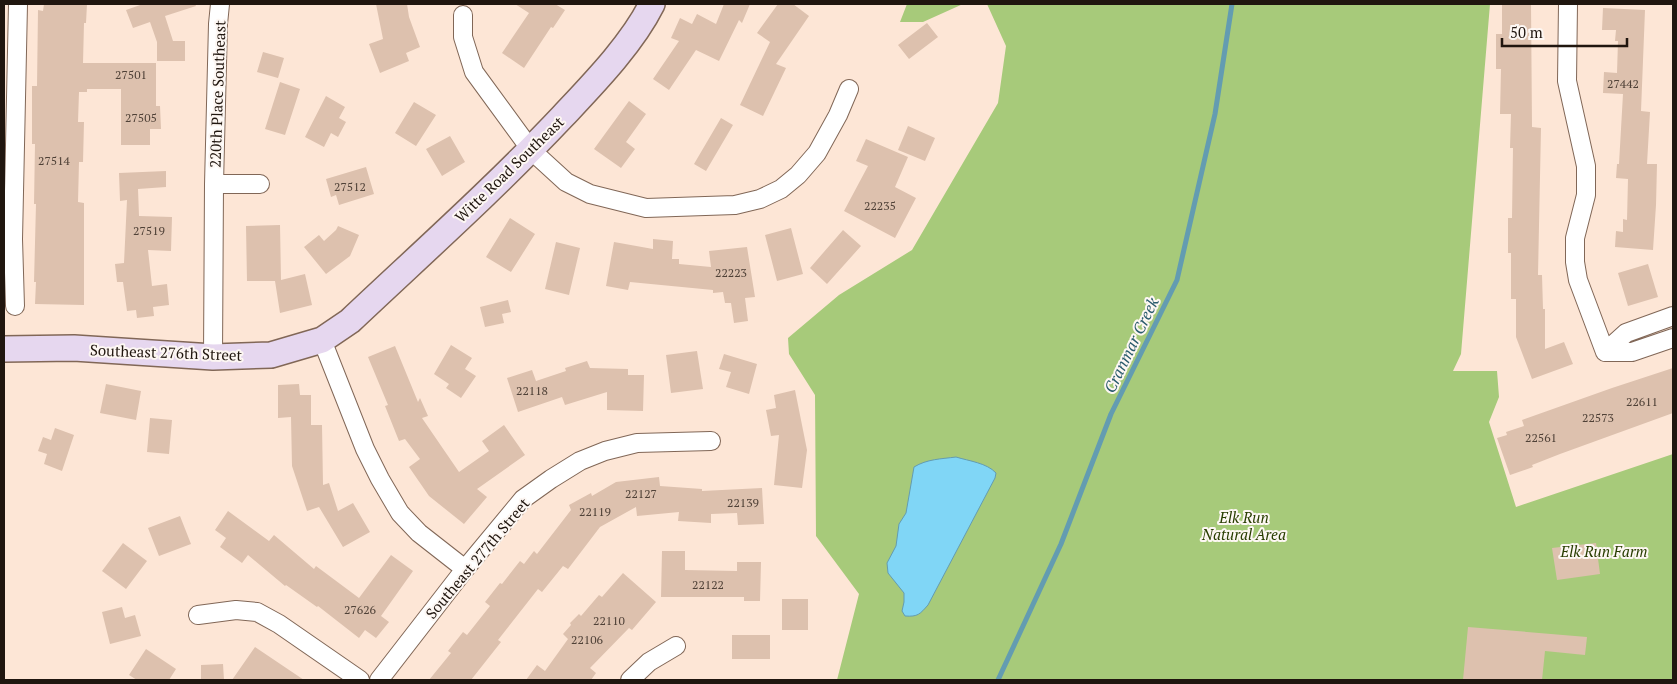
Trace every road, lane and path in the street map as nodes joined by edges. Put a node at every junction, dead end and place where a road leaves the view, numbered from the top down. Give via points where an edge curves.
1 (18, 4) edge
2 (220, 4) edge
3 (652, 4) edge
4 (1568, 4) edge
5 (463, 15) dead end
6 (849, 89) dead end
7 (9, 90) edge
8 (531, 150) junction
9 (214, 184) junction
10 (260, 184) dead end
11 (8, 239) edge
12 (15, 306) dead end
13 (1673, 316) edge
14 (350, 322) joint
15 (1673, 338) edge
16 (322, 340) junction
17 (4, 349) edge
18 (1605, 352) junction
19 (213, 357) junction
20 (710, 441) dead end
21 (465, 569) junction
22 (198, 615) dead end
23 (676, 646) dead end
24 (360, 680) edge
25 (379, 680) edge
26 (630, 680) edge

1 - 7 street
2 - 9 street, 220th Place Southeast
3 - 8 street, Witte Road Southeast via 596,81
4 - 18 street via 1567,82 1586,166 1586,195 1575,238 1575,262 1578,280
5 - 8 street via 463,37 474,72
6 - 8 street via 817,153 798,175 781,189 760,199 735,205 646,208 590,194 566,182
7 - 11 street
8 - 14 street, Witte Road Southeast
9 - 10 street, 220th Place Southeast
9 - 19 street, 220th Place Southeast
11 - 12 street
13 - 18 street via 1626,333
14 - 16 street, Southeast 276th Street
15 - 18 street via 1632,352
16 - 19 street, Southeast 276th Street via 271,355
16 - 21 street via 365,449 400,513 419,533
17 - 19 street, Southeast 276th Street via 74,348
20 - 21 street, Southeast 277th Street via 637,443 580,460 523,499
21 - 25 street, Southeast 277th Street
22 - 24 street via 236,610 257,612 280,624
23 - 26 street via 649,662

